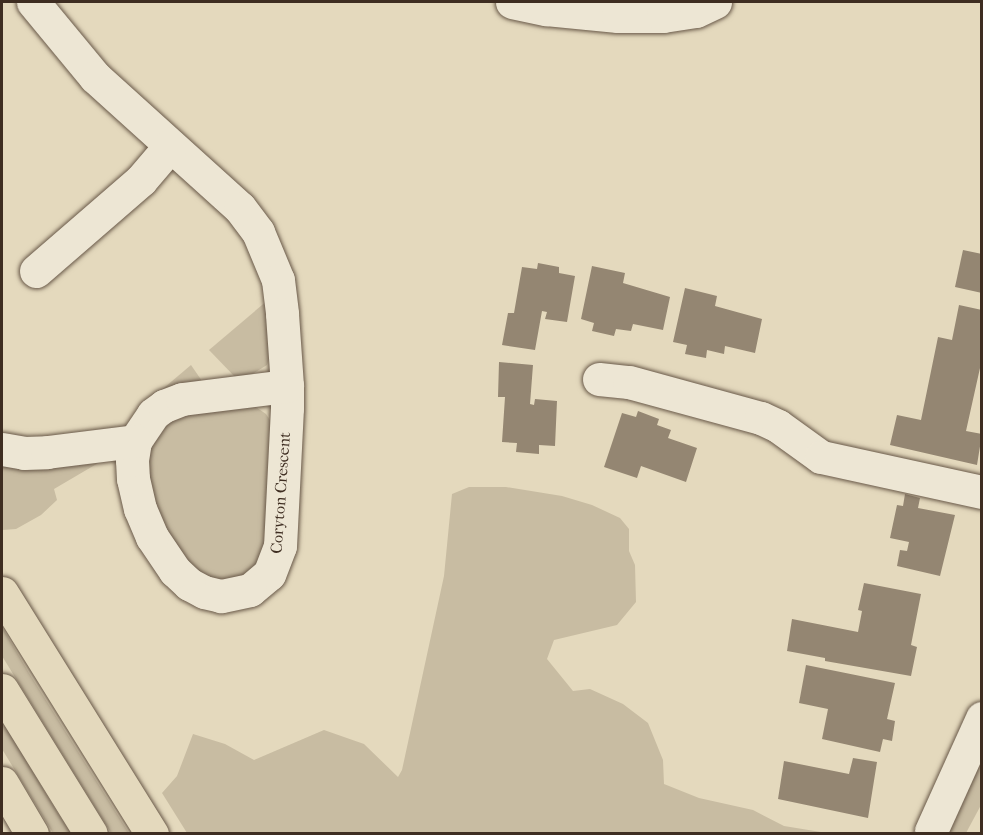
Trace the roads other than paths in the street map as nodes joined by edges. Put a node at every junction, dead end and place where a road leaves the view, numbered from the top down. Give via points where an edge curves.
1 (33, 2) edge
2 (512, 2) edge
3 (715, 2) edge
4 (170, 146) junction
5 (36, 271) dead end
6 (599, 379) dead end
7 (287, 386) junction
8 (135, 441) junction
9 (2, 448) edge
10 (981, 492) edge
11 (2, 593) edge
12 (2, 690) edge
13 (981, 718) edge
14 (2, 783) edge
15 (931, 831) dead end
16 (32, 834) edge
17 (91, 834) edge
18 (152, 834) edge

1 - 4 street, Coryton Crescent via 95,77
2 - 3 street via 618,16 663,16 696,11
4 - 5 street via 141,180
4 - 7 street, Coryton Crescent via 240,208 269,255 278,280
6 - 10 street via 629,382 760,418 821,457
7 - 8 street via 182,399 153,414
7 - 8 street, Coryton Crescent via 280,546 269,574 250,590 221,596 204,591 189,584 168,562 140,509 132,460
8 - 9 street via 47,452 24,453
11 - 18 highway
12 - 17 highway
13 - 15 street
14 - 16 highway

